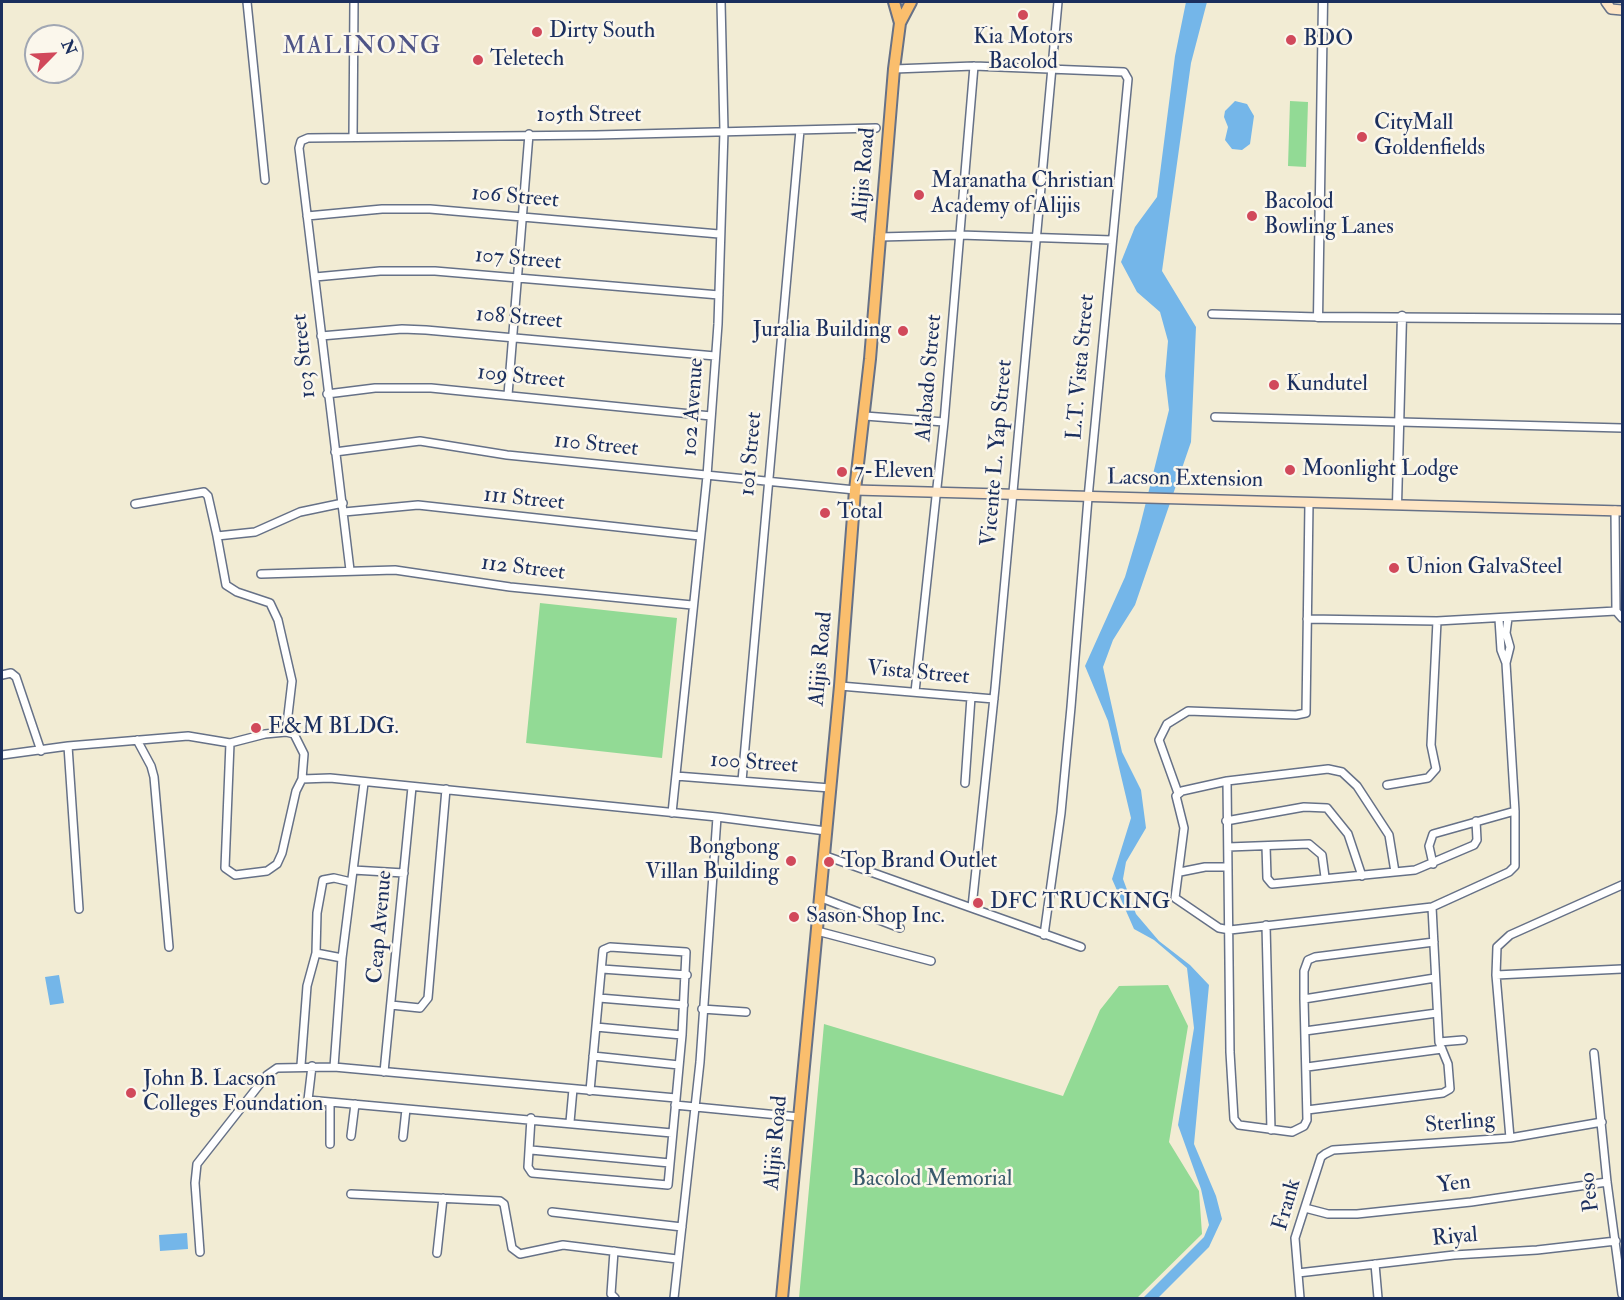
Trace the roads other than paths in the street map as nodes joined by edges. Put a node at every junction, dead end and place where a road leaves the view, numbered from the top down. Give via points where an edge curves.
1 (246, 2) edge
2 (354, 2) edge
3 (721, 2) edge
4 (894, 2) edge
5 (911, 2) edge
6 (1058, 2) edge
7 (1323, 2) edge
8 (1606, 2) edge
9 (1623, 10) edge
10 (900, 23) junction
11 (974, 66) junction
12 (894, 69) junction
13 (1051, 69) junction
14 (876, 128) dead end
15 (800, 130) junction
16 (724, 131) junction
17 (529, 135) junction
18 (353, 137) junction
19 (303, 140) joint
20 (265, 180) dead end
21 (307, 216) junction
22 (524, 217) junction
23 (719, 234) junction
24 (960, 235) junction
25 (879, 237) junction
26 (1035, 239) junction
27 (1112, 240) junction
28 (315, 278) junction
29 (519, 278) junction
30 (719, 295) junction
31 (1212, 314) dead end
32 (1402, 315) junction
33 (1318, 316) junction
34 (1623, 319) edge
35 (321, 336) junction
36 (513, 336) junction
37 (715, 356) junction
38 (327, 394) junction
39 (508, 395) junction
40 (711, 416) junction
41 (865, 416) junction
42 (1215, 417) dead end
43 (1399, 421) junction
44 (944, 422) junction
45 (1623, 428) edge
46 (335, 452) junction
47 (707, 476) junction
48 (768, 480) junction
49 (855, 490) junction
50 (937, 493) junction
51 (1012, 496) junction
52 (1088, 498) junction
53 (343, 503) junction
54 (1309, 503) junction
55 (135, 504) dead end
56 (1397, 504) junction
57 (1619, 510) edge
58 (345, 512) junction
59 (217, 536) junction
60 (700, 536) junction
61 (350, 570) junction
62 (261, 574) dead end
63 (692, 605) junction
64 (1616, 611) junction
65 (1508, 618) junction
66 (1623, 618) edge
67 (1307, 619) junction
68 (1499, 619) junction
69 (1437, 621) junction
70 (1506, 663) junction
71 (2, 675) edge
72 (840, 686) junction
73 (915, 692) junction
74 (971, 697) junction
75 (994, 699) junction
76 (286, 732) junction
77 (137, 740) junction
78 (230, 743) junction
79 (68, 746) junction
80 (41, 751) junction
81 (2, 756) edge
82 (676, 776) junction
83 (302, 779) junction
84 (742, 781) junction
85 (1227, 781) junction
86 (364, 783) junction
87 (965, 783) dead end
88 (1387, 785) dead end
89 (412, 786) junction
90 (830, 788) junction
91 (446, 789) junction
92 (1178, 793) junction
93 (1515, 811) junction
94 (672, 813) junction
95 (717, 817) junction
96 (1226, 821) junction
97 (1476, 821) junction
98 (826, 831) junction
99 (1266, 846) junction
100 (1228, 847) junction
101 (823, 855) junction
102 (1432, 864) junction
103 (1228, 867) junction
104 (353, 870) junction
105 (1180, 872) junction
106 (1395, 872) junction
107 (404, 873) junction
108 (1362, 876) junction
109 (1325, 877) junction
110 (351, 882) junction
111 (1623, 885) edge
112 (819, 897) junction
113 (972, 907) junction
114 (1432, 907) junction
115 (79, 909) dead end
116 (1266, 925) junction
117 (900, 928) dead end
118 (1230, 930) junction
119 (816, 931) junction
120 (1044, 935) junction
121 (1434, 942) junction
122 (170, 947) dead end
123 (1082, 947) dead end
124 (316, 953) junction
125 (342, 958) junction
126 (931, 961) dead end
127 (602, 969) junction
128 (1623, 969) edge
129 (687, 975) junction
130 (1496, 975) junction
131 (1435, 978) junction
132 (598, 998) junction
133 (1304, 999) junction
134 (392, 1005) junction
135 (684, 1005) junction
136 (702, 1010) junction
137 (746, 1012) dead end
138 (1437, 1013) junction
139 (596, 1027) junction
140 (1305, 1031) junction
141 (682, 1035) junction
142 (1463, 1040) dead end
143 (1441, 1045) junction
144 (1594, 1053) dead end
145 (593, 1056) junction
146 (301, 1065) junction
147 (679, 1065) junction
148 (312, 1066) junction
149 (334, 1066) junction
150 (1307, 1067) junction
151 (384, 1072) junction
152 (573, 1089) junction
153 (590, 1091) junction
154 (675, 1101) junction
155 (330, 1102) junction
156 (356, 1104) junction
157 (694, 1107) junction
158 (406, 1109) junction
159 (1307, 1110) junction
160 (799, 1117) junction
161 (531, 1118) junction
162 (570, 1122) junction
163 (1602, 1122) junction
164 (1271, 1130) junction
165 (672, 1133) junction
166 (351, 1136) dead end
167 (403, 1137) dead end
168 (1510, 1137) junction
169 (330, 1144) dead end
170 (531, 1150) junction
171 (1321, 1157) joint
172 (670, 1163) junction
173 (1607, 1182) junction
174 (351, 1194) dead end
175 (443, 1198) junction
176 (1305, 1208) junction
177 (552, 1212) dead end
178 (682, 1227) junction
179 (1616, 1241) junction
180 (614, 1251) junction
181 (200, 1252) dead end
182 (437, 1253) dead end
183 (677, 1258) junction
184 (1375, 1264) junction
185 (1298, 1273) junction
186 (1623, 1294) edge
187 (615, 1299) edge
188 (674, 1299) edge
189 (782, 1299) edge
190 (1300, 1299) edge
191 (1378, 1299) edge

1 - 20 street
2 - 18 street
3 - 16 street, 102 Avenue
4 - 10 main road, Alijis Road
5 - 10 main road, Alijis Road
6 - 13 street, Vicente L. Yap Street
7 - 33 street
8 - 9 main road via 1611,9
10 - 12 main road, Alijis Road
11 - 12 street
11 - 13 street
11 - 24 street, Alabado Street
12 - 25 main road, Alijis Road
13 - 26 street, Vicente L. Yap Street
13 - 27 street, L.T. Vista Street via 1124,72 1128,76
14 - 15 street, 105th Street
15 - 16 street, 105th Street
15 - 48 street, 101 Street
16 - 17 street, 105th Street
16 - 23 street, 102 Avenue
17 - 18 street, 105th Street
17 - 22 street
18 - 19 street, 105th Street
19 - 21 street, 103 Street via 299,148
21 - 22 street, 106 Street via 403,208
21 - 28 street, 103 Street
22 - 23 street, 106 Street
22 - 29 street
23 - 30 street, 102 Avenue
24 - 25 street
24 - 26 street
24 - 44 street, Alabado Street
25 - 41 main road, Alijis Road
26 - 27 street
26 - 51 street, Vicente L. Yap Street
27 - 52 street, L.T. Vista Street
28 - 29 street, 107 Street via 403,270
28 - 35 street, 103 Street
29 - 30 street, 107 Street
29 - 36 street
30 - 37 street, 102 Avenue
31 - 33 street
32 - 33 street
32 - 34 street
32 - 43 street
35 - 36 street, 108 Street via 402,329
35 - 38 street, 103 Street
36 - 37 street, 108 Street
36 - 39 street
37 - 40 street, 102 Avenue
38 - 39 street, 109 Street via 395,387
38 - 46 street, 103 Street
39 - 40 street, 109 Street
40 - 47 street, 102 Avenue
41 - 44 street
41 - 49 main road, Alijis Road
42 - 43 street
43 - 45 street
43 - 56 street
44 - 50 street, Alabado Street
46 - 47 street, 110 Street via 420,441 507,455
46 - 53 street, 103 Street
47 - 48 street, 110 Street
47 - 60 street, 102 Avenue
48 - 49 street, 110 Street
48 - 84 street, 101 Street
49 - 50 main road, Lacson Extension
49 - 72 main road, Alijis Road
50 - 51 main road, Lacson Extension
50 - 73 street, Alabado Street
51 - 52 main road, Lacson Extension
51 - 75 street, Vicente L. Yap Street
52 - 54 main road, Lacson Extension
52 - 120 street, L.T. Vista Street via 1061,813
53 - 58 street, 103 Street
53 - 59 street via 310,508 255,532
54 - 56 main road, Lacson Extension
54 - 67 street
55 - 59 street via 204,492
56 - 57 main road, Lacson Extension
57 - 64 street
58 - 60 street, 111 Street via 418,505
58 - 61 street, 103 Street
59 - 76 street via 226,585 270,603 278,620 292,681
60 - 63 street, 102 Avenue
61 - 62 street, 112 Street
61 - 63 street, 112 Street via 395,570 510,587
63 - 82 street, 102 Avenue
64 - 65 street
64 - 66 street
65 - 68 street
65 - 70 street via 1506,633 1510,647
67 - 69 street
67 - 92 street via 1305,713 1188,711 1167,724 1159,740
68 - 69 street
68 - 70 street
69 - 88 street via 1431,745 1436,769 1428,778
70 - 93 street
71 - 80 street via 11,673 16,677
72 - 73 street, Vista Street
72 - 90 main road, Alijis Road
73 - 74 street, Vista Street
74 - 75 street, Vista Street
74 - 87 street
75 - 113 street, Vicente L. Yap Street
76 - 78 street
76 - 83 street via 294,734 304,754
77 - 78 street via 188,736
77 - 79 street
77 - 122 street via 154,777
78 - 83 street via 225,862 228,872 259,873 278,864
79 - 80 street
79 - 115 street
80 - 81 street
82 - 84 street, 100 Street
82 - 94 street, 102 Avenue
83 - 86 street via 330,777
84 - 90 street, 100 Street
85 - 92 street
85 - 96 street
85 - 106 street via 1328,769 1342,772 1357,786 1389,835
86 - 89 street
86 - 104 street
89 - 91 street
89 - 107 street, Ceap Avenue
90 - 98 main road, Alijis Road
91 - 94 street
91 - 134 street via 428,998 420,1008
92 - 105 street via 1184,828
93 - 97 street
93 - 114 street via 1513,869
94 - 95 street
95 - 98 street
95 - 136 street
96 - 100 street
96 - 108 street via 1304,807 1327,808 1348,834
97 - 102 street via 1474,845
97 - 102 street via 1433,834 1429,846
98 - 101 main road, Alijis Road
99 - 100 street
99 - 109 street via 1302,842 1315,846 1323,859
99 - 109 street via 1267,879 1272,884
100 - 103 street
101 - 112 main road, Alijis Road
101 - 113 street
102 - 106 street
103 - 105 street
103 - 118 street
104 - 107 street
104 - 110 street
105 - 118 street via 1175,898 1179,903 1219,928
106 - 108 street
107 - 134 street, Ceap Avenue
108 - 109 street
110 - 124 street via 323,880
110 - 125 street
111 - 130 street via 1510,935 1497,947
112 - 117 street
112 - 119 main road, Alijis Road
113 - 120 street
114 - 116 street
114 - 121 street
116 - 118 street
116 - 164 street
118 - 164 street via 1234,1119 1242,1126
119 - 126 street
119 - 160 main road, Alijis Road
120 - 123 street
121 - 131 street
121 - 133 street via 1308,960
124 - 125 street
124 - 146 street via 307,986
125 - 149 street
127 - 129 street
127 - 129 street via 603,950 609,946 683,952 688,955
127 - 132 street
128 - 130 street
129 - 135 street
130 - 168 street
131 - 133 street
131 - 138 street
132 - 135 street
132 - 139 street
133 - 140 street
134 - 151 street, Ceap Avenue
135 - 141 street
136 - 137 street
136 - 157 street
138 - 140 street
138 - 143 street
139 - 141 street
139 - 145 street
140 - 150 street
141 - 147 street
142 - 143 street
143 - 150 street
143 - 159 street via 1450,1074 1447,1092
144 - 163 street, Peso
145 - 147 street
145 - 153 street
146 - 148 street
146 - 181 street via 277,1068 267,1075 197,1164
147 - 154 street
148 - 149 street
148 - 155 street via 308,1100
149 - 151 street
150 - 159 street
151 - 152 street
152 - 153 street
152 - 162 street
153 - 154 street
154 - 157 street
154 - 165 street
155 - 156 street
155 - 169 street
156 - 158 street
156 - 166 street
157 - 160 street
157 - 178 street
158 - 161 street
158 - 167 street
159 - 164 street via 1307,1120 1300,1130
160 - 189 main road, Alijis Road
161 - 162 street
161 - 170 street
162 - 165 street
163 - 168 street, Sterling
163 - 173 street, Peso
165 - 172 street
168 - 171 street, Sterling via 1333,1150
170 - 172 street
170 - 172 street via 528,1167 532,1173 664,1186 669,1182
171 - 176 street, Frank
173 - 176 street, Yen via 1386,1211 1328,1215
173 - 179 street, Peso
174 - 175 street
175 - 180 street via 500,1201 504,1204 512,1248 520,1254 563,1245
175 - 182 street
176 - 185 street, Frank via 1295,1238
177 - 178 street
178 - 183 street
179 - 184 street, Riyal
179 - 186 street, Peso
180 - 183 street
180 - 187 street via 611,1294
183 - 188 street
184 - 185 street, Riyal
184 - 191 street
185 - 190 street, Frank

